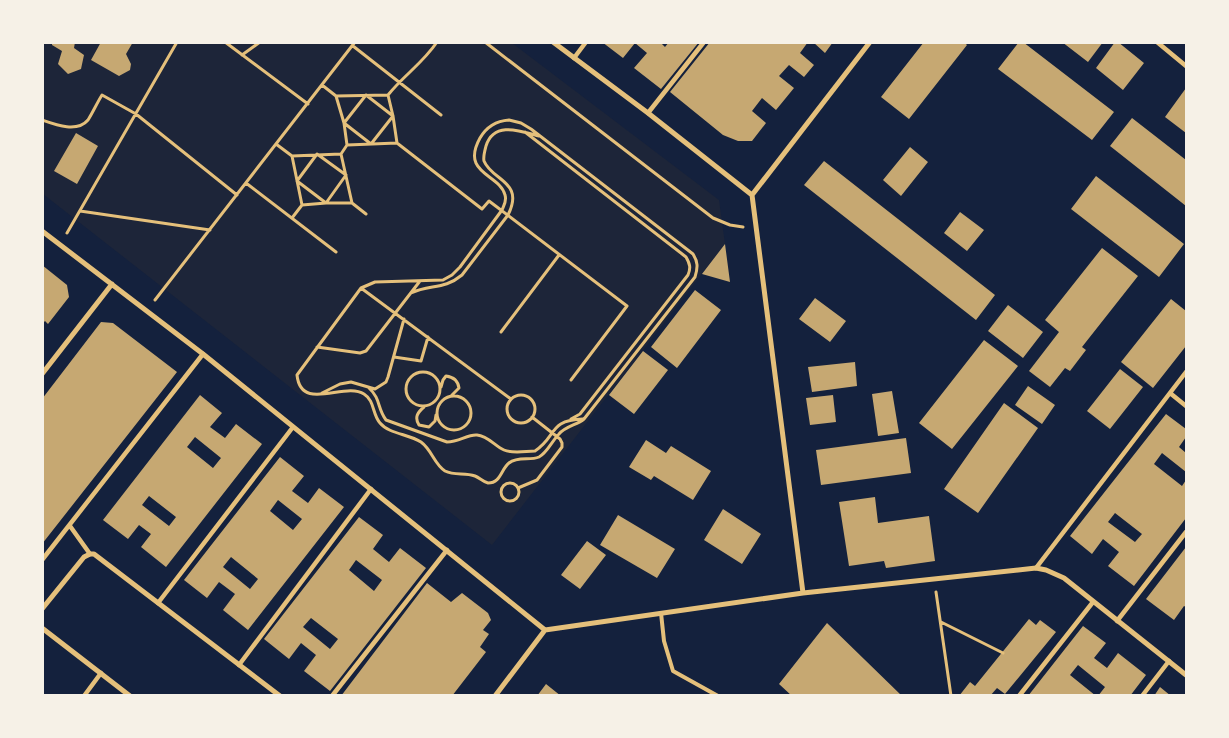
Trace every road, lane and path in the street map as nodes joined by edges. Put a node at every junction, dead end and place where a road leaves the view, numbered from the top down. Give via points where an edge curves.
1 (177, 42) edge
2 (225, 42) edge
3 (260, 42) edge
4 (437, 42) edge
5 (484, 42) edge
6 (554, 42) edge
7 (586, 42) edge
8 (704, 42) edge
9 (870, 42) edge
10 (1157, 42) edge
11 (354, 44) edge
12 (242, 55) junction
13 (574, 58) junction
14 (1186, 66) edge
15 (398, 81) junction
16 (322, 85) junction
17 (366, 95) junction
18 (388, 95) junction
19 (336, 96) junction
20 (308, 104) junction
21 (648, 113) junction
22 (136, 114) junction
23 (441, 115) dead end
24 (393, 116) junction
25 (42, 120) edge
26 (344, 123) junction
27 (525, 132) junction
28 (540, 136) junction
29 (397, 143) junction
30 (276, 144) junction
31 (371, 144) junction
32 (347, 145) junction
33 (317, 154) junction
34 (342, 154) junction
35 (292, 156) junction
36 (346, 175) junction
37 (297, 181) junction
38 (246, 183) junction
39 (237, 195) junction
40 (752, 195) junction
41 (326, 202) junction
42 (352, 203) junction
43 (302, 205) junction
44 (502, 210) junction
45 (80, 211) junction
46 (366, 214) dead end
47 (508, 215) junction
48 (292, 218) junction
49 (210, 230) junction
50 (756, 230) junction
51 (42, 231) edge
52 (60, 245) junction
53 (336, 252) dead end
54 (560, 255) junction
55 (420, 281) junction
56 (112, 284) junction
57 (362, 288) junction
58 (411, 293) junction
59 (147, 310) junction
60 (395, 313) junction
61 (404, 319) junction
62 (501, 332) dead end
63 (428, 338) junction
64 (316, 347) junction
65 (203, 354) junction
66 (394, 357) junction
67 (1186, 372) edge
68 (42, 374) edge
69 (571, 380) dead end
70 (369, 388) junction
71 (440, 392) junction
72 (1170, 393) junction
73 (319, 395) junction
74 (449, 396) junction
75 (511, 399) junction
76 (440, 403) junction
77 (430, 405) junction
78 (1186, 406) edge
79 (425, 407) junction
80 (437, 414) junction
81 (532, 417) junction
82 (584, 418) junction
83 (570, 419) junction
84 (419, 425) junction
85 (293, 427) junction
86 (417, 431) junction
87 (552, 433) junction
88 (556, 437) junction
89 (518, 488) junction
90 (371, 489) junction
91 (70, 526) junction
92 (1186, 532) edge
93 (448, 550) junction
94 (90, 554) junction
95 (42, 560) edge
96 (1036, 568) junction
97 (934, 580) junction
98 (802, 593) junction
99 (1093, 602) junction
100 (158, 603) junction
101 (42, 609) edge
102 (661, 613) junction
103 (1117, 621) junction
104 (940, 622) junction
105 (42, 628) edge
106 (545, 630) junction
107 (1003, 653) dead end
108 (1169, 661) junction
109 (239, 664) junction
110 (102, 673) junction
111 (1186, 675) edge
112 (84, 696) edge
113 (130, 696) edge
114 (280, 696) edge
115 (332, 696) edge
116 (495, 696) edge
117 (718, 696) edge
118 (951, 696) edge
119 (1018, 696) edge
120 (1142, 696) edge

1 - 22 path
2 - 12 path
3 - 12 path
4 - 15 path via 427,57
5 - 50 path via 713,218 730,226
6 - 13 street
7 - 13 street
8 - 21 street
9 - 40 street
10 - 14 street
11 - 15 path
11 - 16 path
12 - 20 path
13 - 21 street
15 - 18 path
15 - 23 path
16 - 19 path
16 - 20 path
17 - 18 path
17 - 19 path
17 - 24 path
17 - 26 path
18 - 24 path
19 - 26 path
20 - 30 path
21 - 40 street
22 - 25 path via 102,95 87,122 73,127
22 - 39 path
22 - 45 path
24 - 29 path
24 - 31 path
26 - 31 path
26 - 32 path
27 - 28 path
27 - 47 path via 501,130 493,134 484,152 484,161 506,182 513,198
27 - 83 path via 690,263 688,275 580,414
28 - 44 path via 521,123 508,120 490,125 479,140 475,160 481,171 502,189 506,202
28 - 82 path via 693,254 698,262 695,277
29 - 31 path
29 - 44 path via 482,209 489,201
30 - 35 path
30 - 38 path
31 - 32 path
32 - 34 path
33 - 34 path
33 - 35 path
33 - 36 path
33 - 37 path
34 - 36 path
35 - 37 path
36 - 41 path
36 - 42 path
37 - 41 path
37 - 43 path
38 - 39 path
38 - 48 path
39 - 49 path
40 - 50 street
41 - 42 path
41 - 43 path
42 - 46 path
43 - 48 path
44 - 47 path
44 - 55 path via 452,275 443,280
45 - 49 path
45 - 52 path
47 - 54 path
47 - 58 path via 454,282
48 - 53 path
49 - 59 path
50 - 98 street
51 - 52 street
52 - 56 street
54 - 62 path
54 - 69 path via 627,306
55 - 57 path via 375,282
55 - 58 path
56 - 59 street
56 - 68 street
57 - 60 path
57 - 64 path
58 - 60 path
59 - 65 street
60 - 61 path
60 - 64 path via 366,351
61 - 63 path
61 - 66 path
63 - 66 path via 421,361
63 - 75 path
64 - 73 path via 297,375 302,389
65 - 85 street
65 - 91 street
66 - 70 path via 386,382 375,389
67 - 72 street
70 - 73 path via 350,382
70 - 86 path via 379,400 386,420
71 - 74 path via 443,380 446,376 451,377 459,388
71 - 76 path
71 - 77 path
71 - 79 path via 438,380 429,373 418,373 409,379 406,390 410,400
72 - 78 street
72 - 96 street
73 - 88 path via 351,389 366,394 381,424 423,444 443,469 452,474 475,476 486,482 497,480 510,462 538,457
74 - 76 path
74 - 80 path via 460,397 469,404 471,415 467,425 450,430 441,424
75 - 81 path via 519,395 528,397 535,409
75 - 81 path via 507,413 513,420 521,423
76 - 77 path
76 - 80 path
77 - 79 path
79 - 84 path via 417,416
80 - 84 path via 429,427
81 - 87 path
82 - 83 path
82 - 88 path
83 - 87 path via 562,422
84 - 86 path
85 - 90 street
85 - 100 street
86 - 87 path via 447,442 478,435 511,452 535,451
87 - 88 path
88 - 89 path via 562,442 562,447 537,480
89 - 89 path via 512,483 506,484 502,488 502,496 513,500 518,497
90 - 93 street
90 - 109 street
91 - 94 street
91 - 95 street
92 - 103 street
93 - 106 street
93 - 115 street
94 - 100 street via 98,556
94 - 101 street via 84,557
96 - 97 street
96 - 99 street via 1060,576
97 - 98 street
97 - 104 path
98 - 102 street
99 - 103 street
99 - 119 street
100 - 109 street
102 - 106 street
102 - 117 lane via 672,671
103 - 108 street
104 - 107 path
104 - 118 path
105 - 110 street
106 - 116 street
108 - 111 street
108 - 120 street
109 - 114 street
110 - 112 street
110 - 113 street

